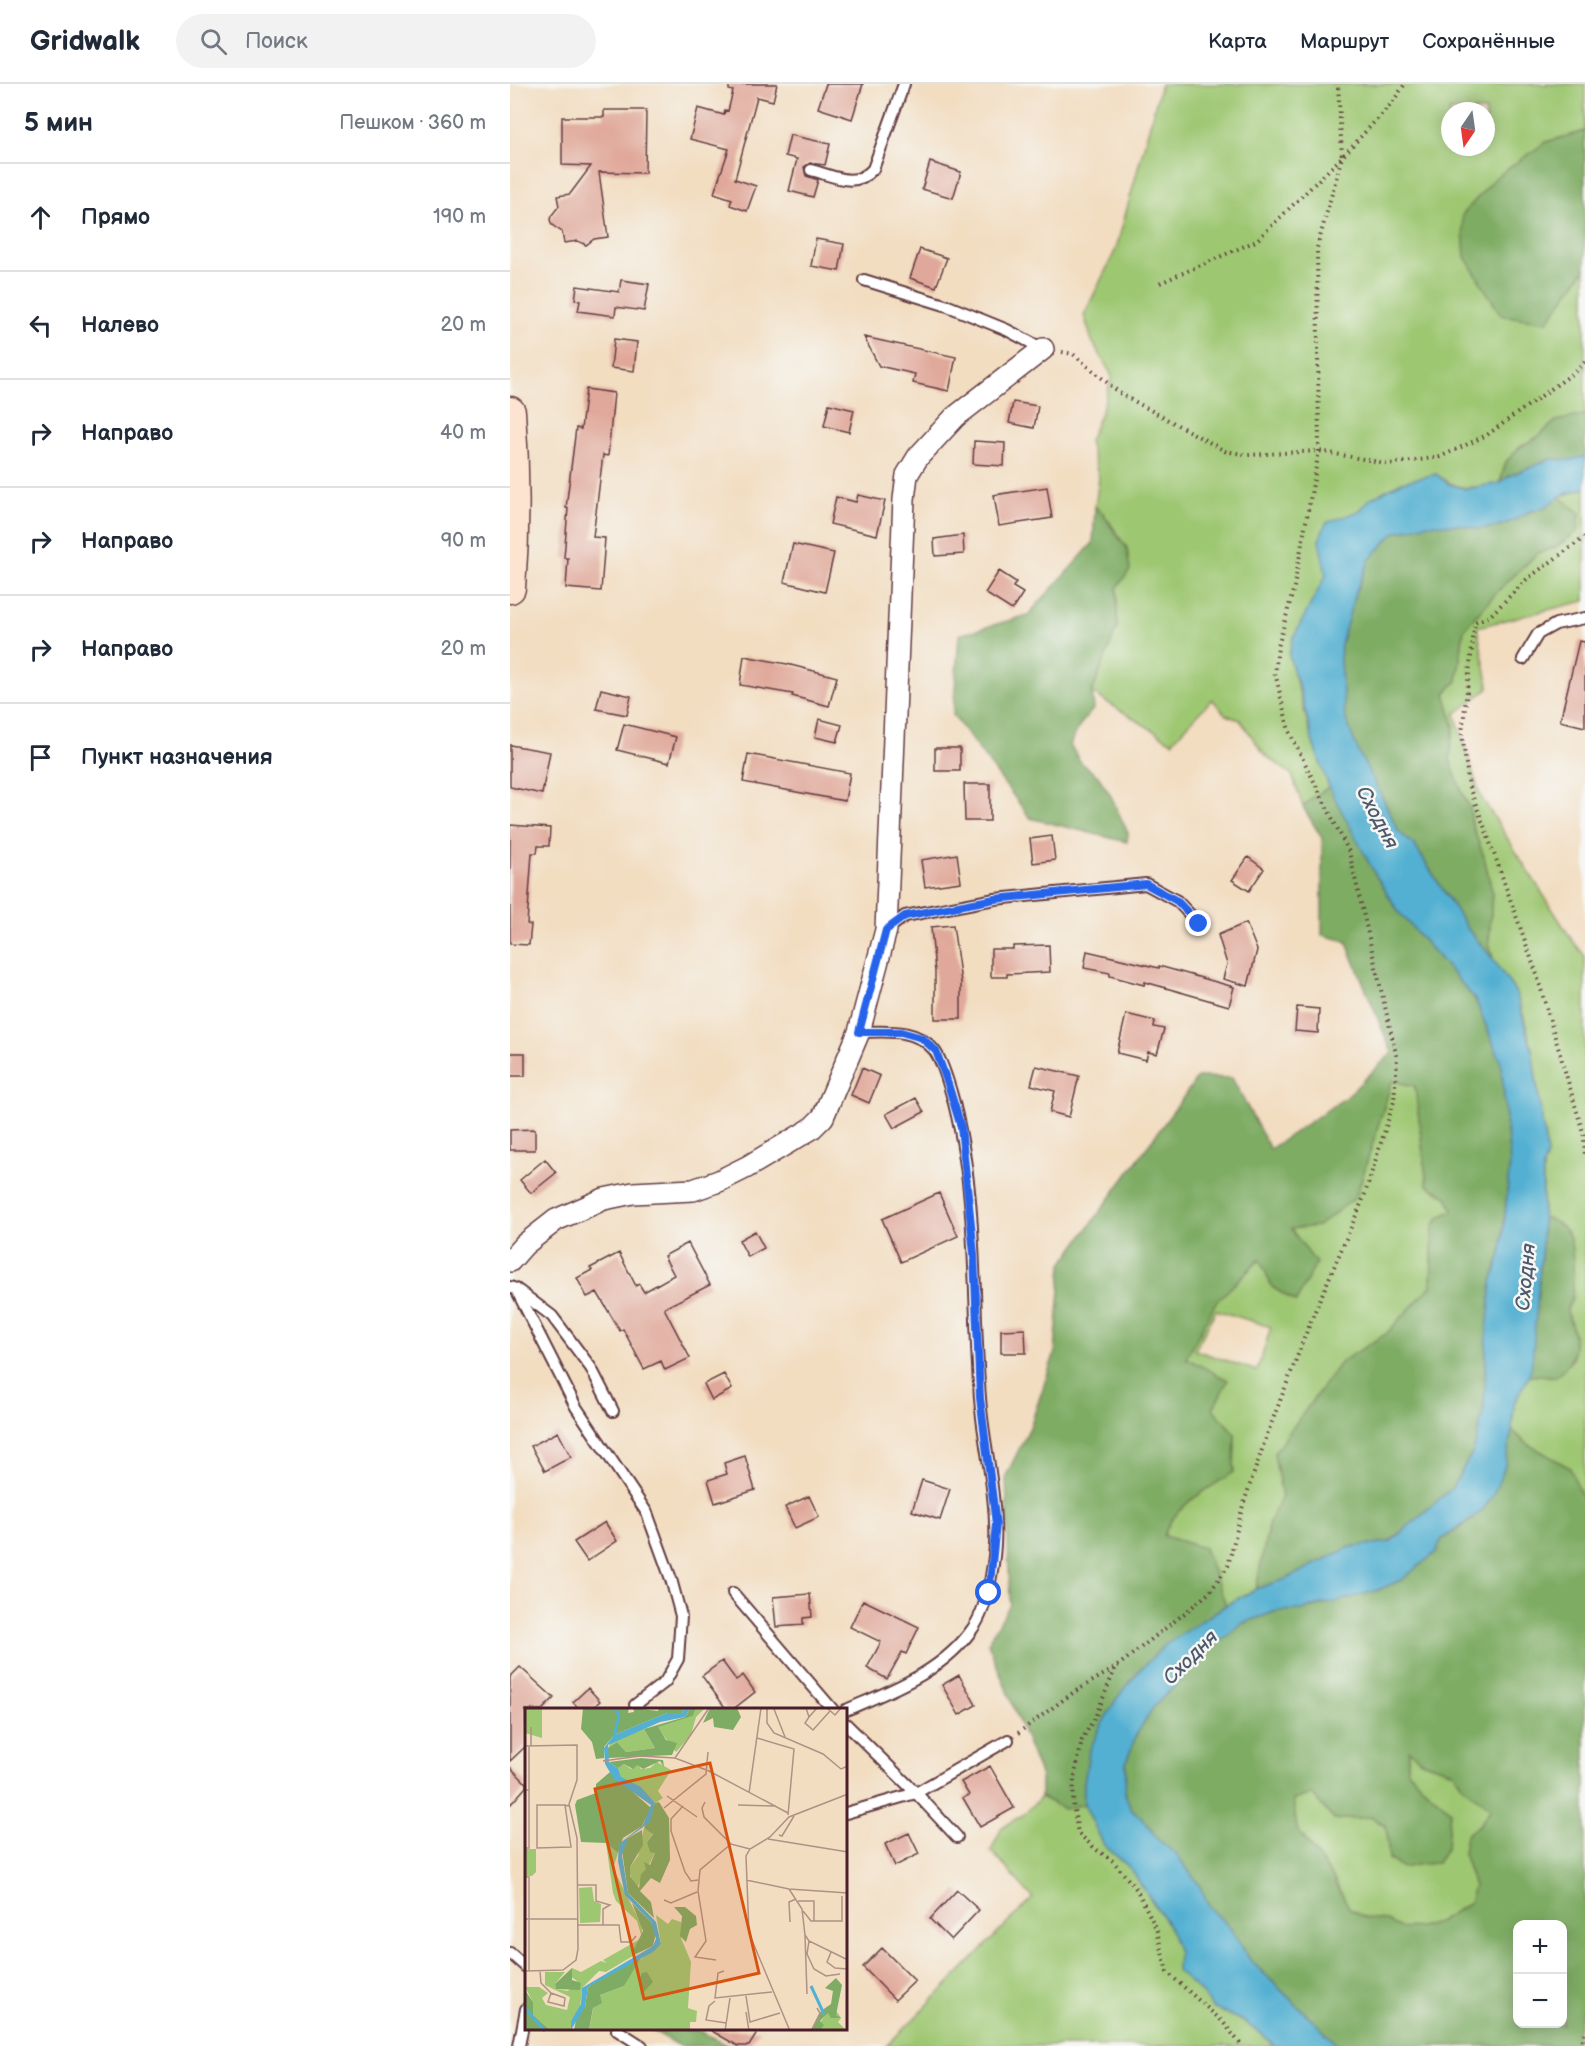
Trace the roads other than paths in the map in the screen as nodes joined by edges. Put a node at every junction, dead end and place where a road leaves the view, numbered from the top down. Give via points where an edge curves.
1 (904, 84) edge
2 (811, 170) dead end
3 (864, 280) dead end
4 (1043, 349) joint
5 (510, 412) edge
6 (510, 588) edge
7 (1585, 618) edge
8 (1523, 659) dead end
9 (1199, 924) dead end
10 (886, 930) junction
11 (859, 1032) junction
12 (510, 1261) edge
13 (513, 1288) edge
14 (613, 1411) dead end
15 (733, 1593) dead end
16 (634, 1705) dead end
17 (831, 1708) edge
18 (848, 1709) edge
19 (848, 1726) edge
20 (1008, 1740) road end
21 (916, 1793) junction
22 (848, 1812) edge
23 (957, 1837) dead end
24 (510, 1953) edge
25 (525, 1966) edge
26 (525, 2014) edge
27 (619, 2031) edge
28 (519, 2046) edge
29 (642, 2046) edge

1 - 2 lane via 873,169 866,177 855,182
3 - 4 lane via 948,306
4 - 10 street via 955,417 918,457 907,475
5 - 6 main road via 515,525
7 - 8 lane via 1556,624 1538,634
9 - 10 lane via 1177,901 1146,884 995,899 905,916
10 - 11 street
11 - 12 street via 828,1107 811,1129 719,1181 693,1190 604,1199 556,1220
11 - 18 lane via 901,1032 922,1038 936,1051 961,1127 974,1254 980,1398 996,1524 989,1593 974,1628 945,1660 901,1687
13 - 14 lane via 552,1316 591,1368
13 - 16 lane via 576,1407 647,1513 671,1579 681,1616 678,1659 665,1682
15 - 17 lane
19 - 21 lane
20 - 21 lane
21 - 22 lane
21 - 23 lane
24 - 25 lane
26 - 28 lane
27 - 29 lane

